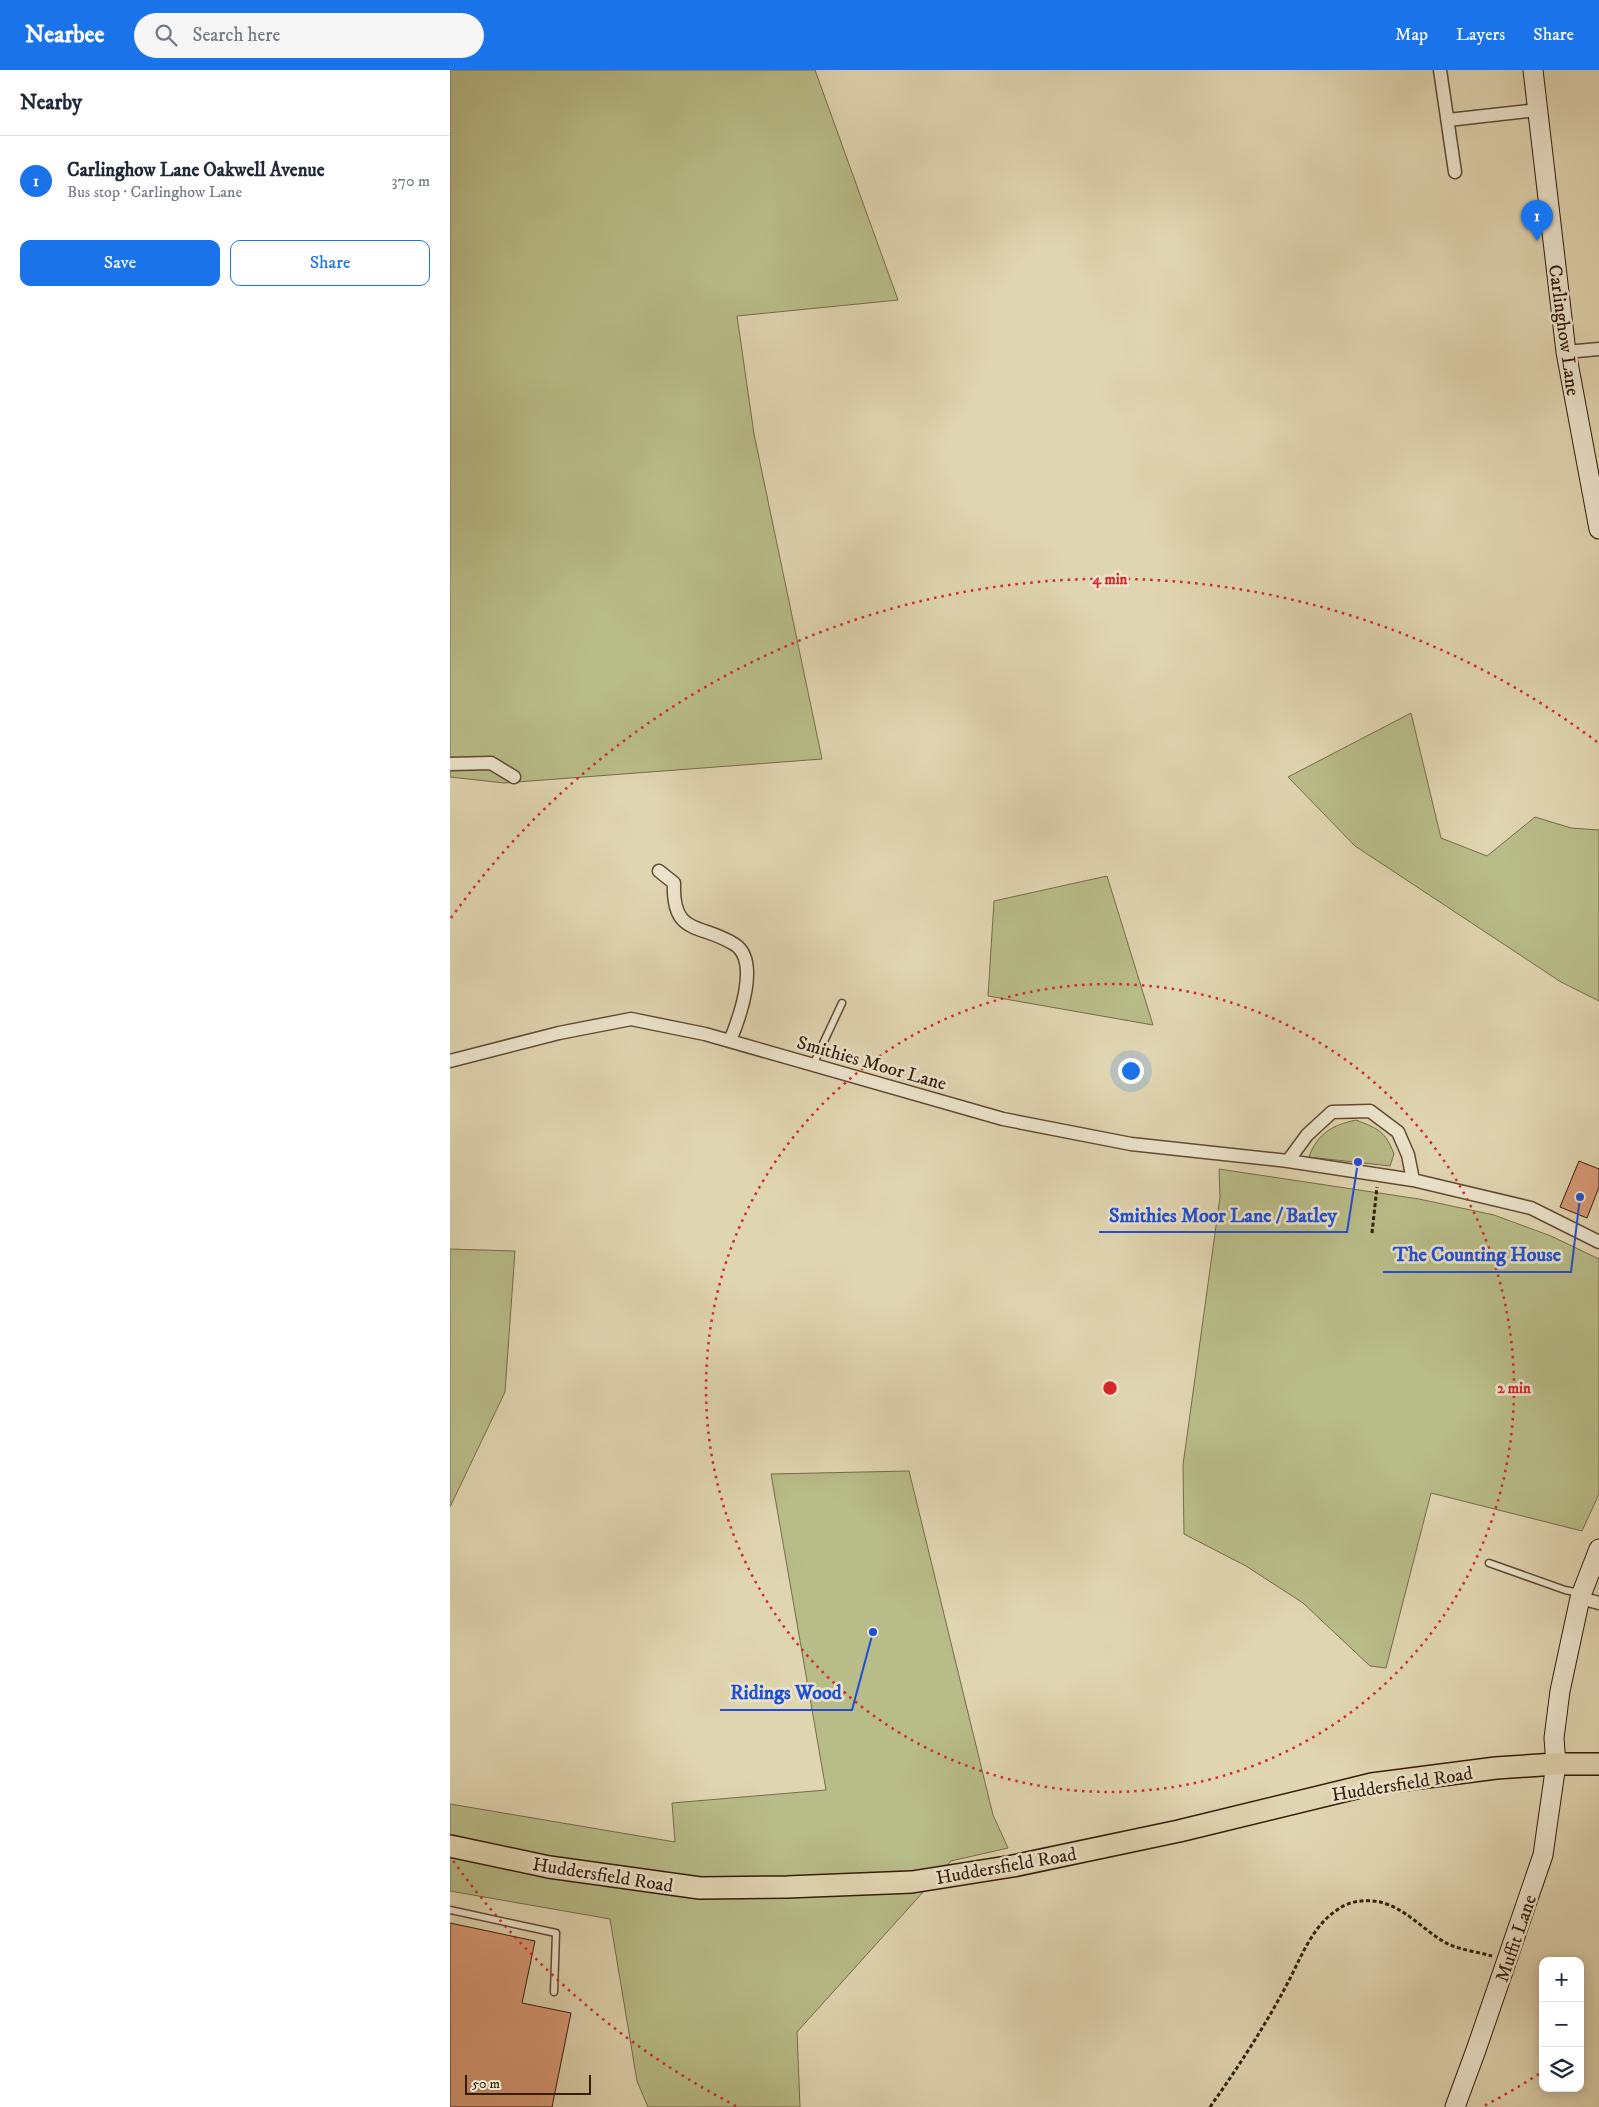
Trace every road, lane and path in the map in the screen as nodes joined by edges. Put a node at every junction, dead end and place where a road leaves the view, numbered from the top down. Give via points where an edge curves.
1 (1440, 70) edge
2 (1533, 70) edge
3 (1537, 110) junction
4 (1448, 120) junction
5 (1454, 172) dead end
6 (1599, 349) edge
7 (1566, 352) junction
8 (1599, 529) edge
9 (450, 764) edge
10 (514, 777) dead end
11 (659, 871) dead end
12 (842, 1002) dead end
13 (730, 1041) junction
14 (450, 1061) edge
15 (813, 1065) junction
16 (1288, 1161) junction
17 (1378, 1174) junction
18 (1413, 1180) junction
19 (1372, 1233) dead end
20 (1599, 1242) edge
21 (1599, 1549) edge
22 (1489, 1563) dead end
23 (1582, 1596) junction
24 (1599, 1603) edge
25 (1556, 1764) junction
26 (1599, 1764) edge
27 (450, 1846) edge
28 (450, 1910) edge
29 (1507, 1960) junction
30 (554, 1992) dead end
31 (1210, 2107) edge
32 (1454, 2107) edge

1 - 4 street
2 - 3 main road, Carlinghow Lane
3 - 4 street
3 - 7 main road, Carlinghow Lane
4 - 5 street
6 - 7 street
7 - 8 main road, Carlinghow Lane
9 - 10 street via 491,763
11 - 13 street via 674,883 677,912 689,926 736,944 745,957 746,990
12 - 15 lane
13 - 14 street, Smithies Moor Lane via 631,1019 559,1033
13 - 15 street, Smithies Moor Lane
15 - 16 street, Smithies Moor Lane via 1003,1120 1131,1144
16 - 17 street, Smithies Moor Lane
16 - 18 street via 1307,1135 1332,1112 1370,1111 1398,1132 1408,1155
17 - 18 street, Smithies Moor Lane
17 - 19 path
18 - 20 street, Smithies Moor Lane via 1531,1208
21 - 23 main road, Muffit Lane
22 - 23 lane
23 - 24 street
23 - 25 main road, Muffit Lane via 1560,1691 1554,1738
25 - 26 main road, Huddersfield Road
25 - 27 main road, Huddersfield Road via 1496,1768 1372,1784 1180,1831 1013,1866 912,1882 700,1888 549,1867
25 - 29 main road, Muffit Lane via 1543,1855
28 - 30 lane via 556,1933
29 - 31 path via 1448,1944 1407,1915 1381,1902 1360,1901 1338,1909 1323,1922 1305,1946 1280,1996
29 - 32 main road, Muffit Lane

